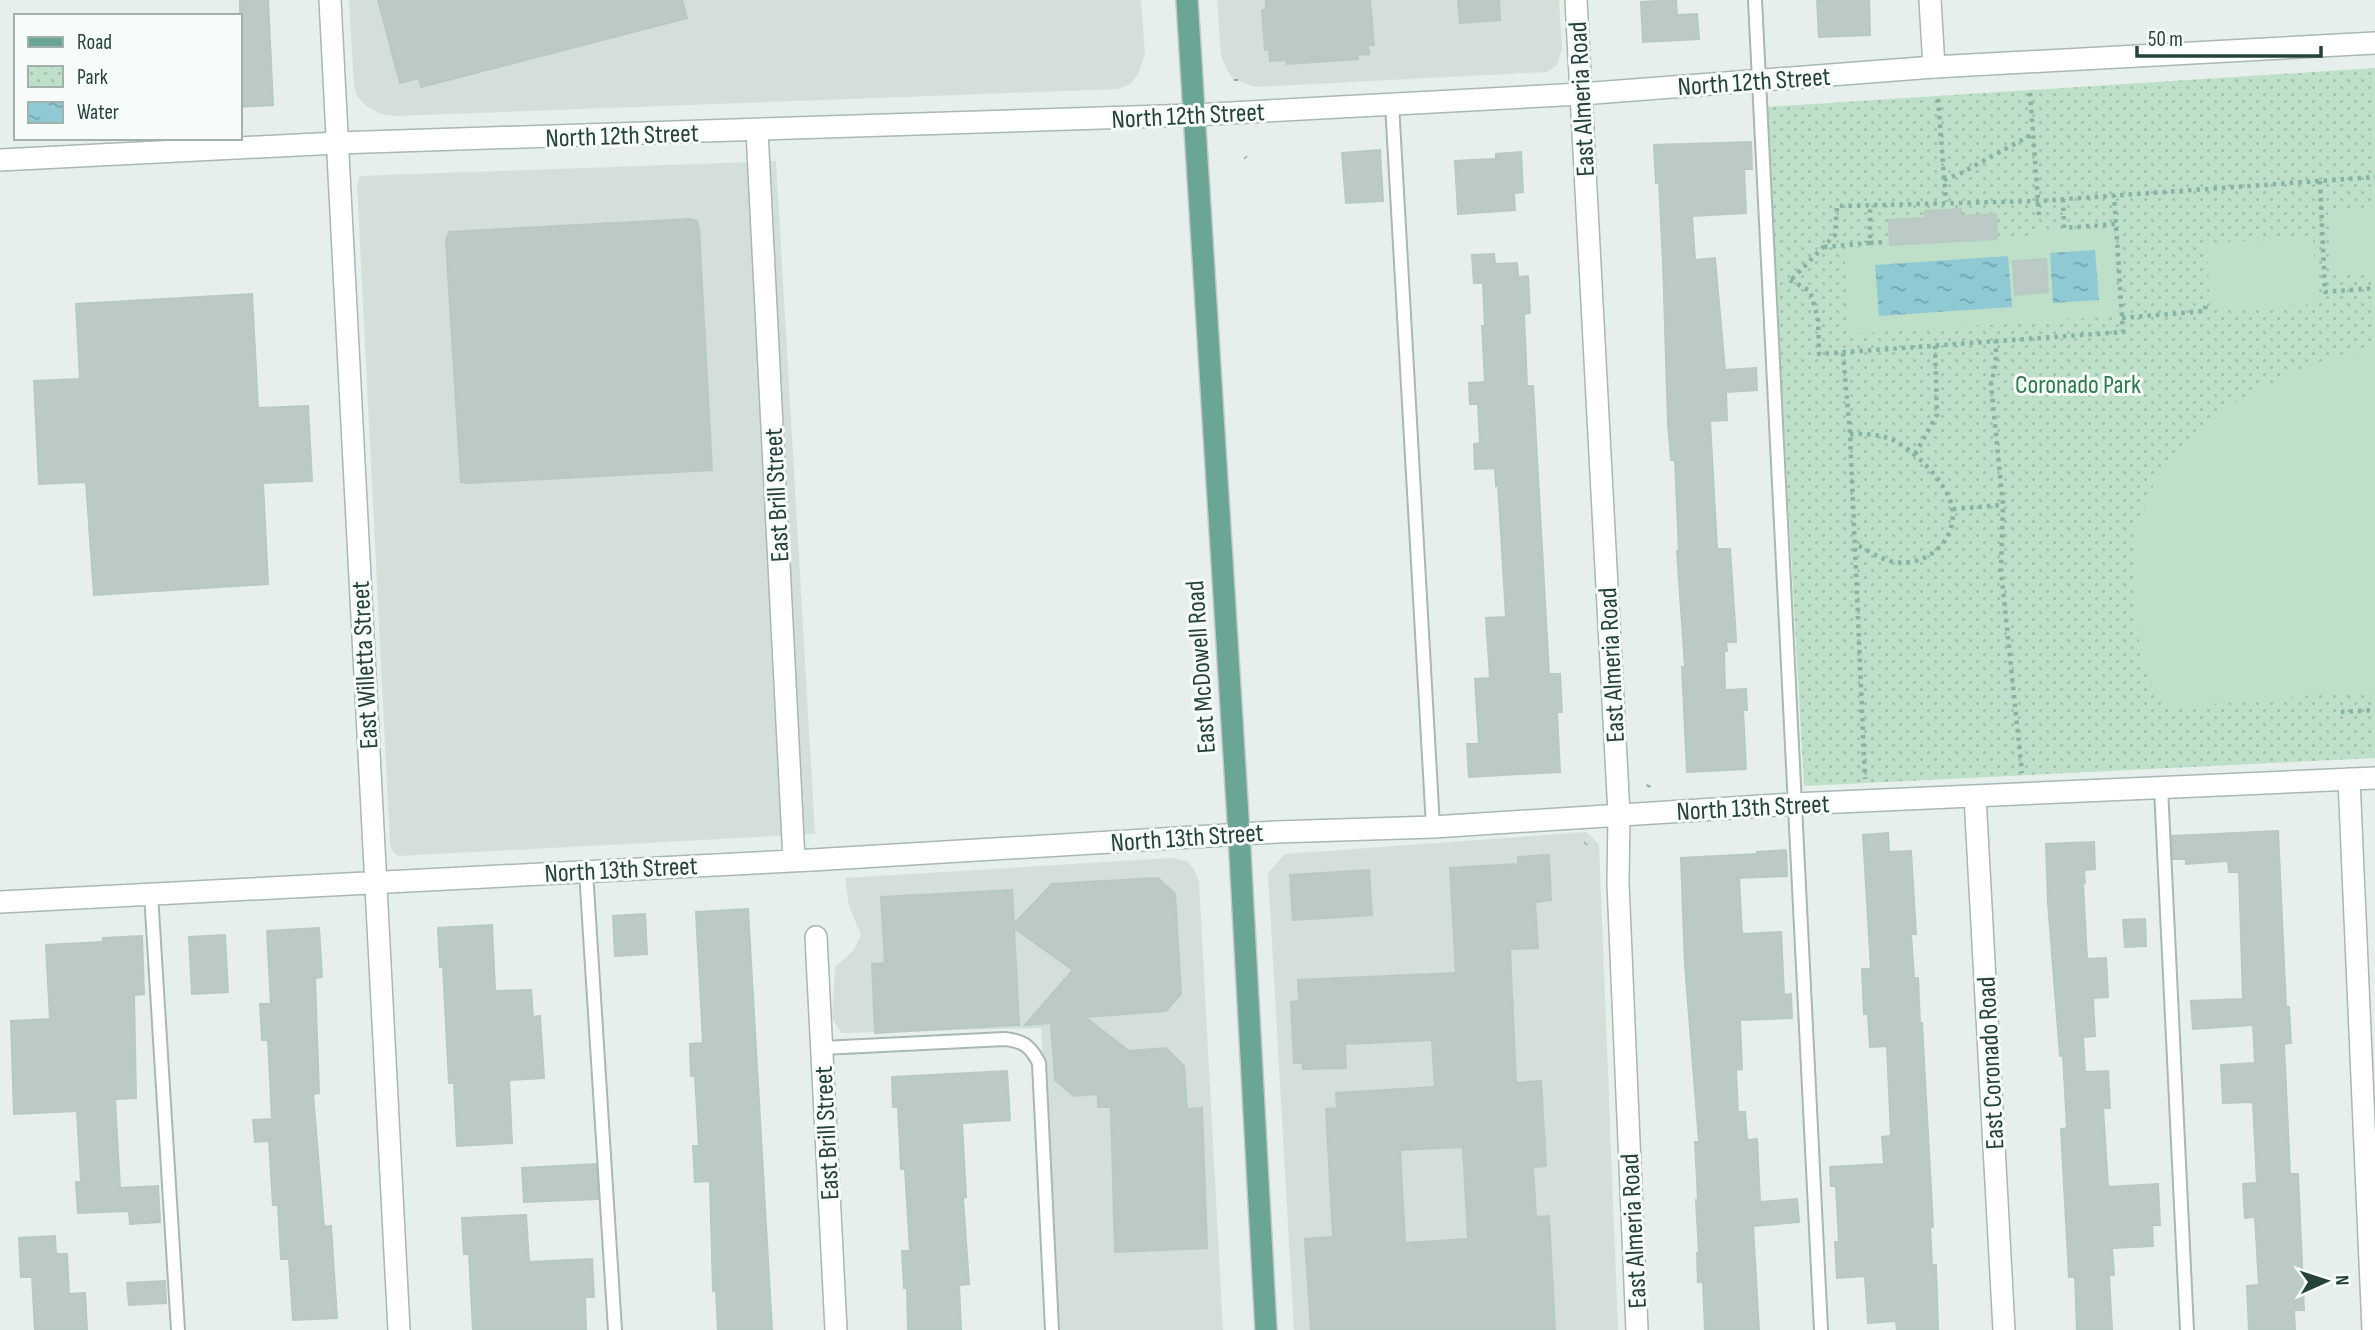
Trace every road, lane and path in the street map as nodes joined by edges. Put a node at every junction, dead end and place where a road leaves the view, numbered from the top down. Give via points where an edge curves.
1 (330, 0) edge
2 (1187, 0) edge
3 (1576, 0) edge
4 (1755, 0) edge
5 (1930, 0) edge
6 (2375, 43) edge
7 (1934, 67) junction
8 (1758, 80) junction
9 (2030, 93) dead end
10 (1581, 94) junction
11 (1938, 99) dead end
12 (1392, 104) junction
13 (1193, 116) junction
14 (757, 131) junction
15 (2033, 134) junction
16 (337, 144) junction
17 (0, 160) edge
18 (2375, 177) edge
19 (1944, 180) junction
20 (2320, 181) junction
21 (2114, 195) junction
22 (2063, 199) junction
23 (2039, 201) junction
24 (1945, 202) junction
25 (1870, 204) junction
26 (2039, 215) dead end
27 (2116, 224) junction
28 (1887, 242) dead end
29 (1870, 243) junction
30 (1824, 247) junction
31 (1792, 279) junction
32 (1782, 281) dead end
33 (2375, 288) edge
34 (2206, 303) dead end
35 (2122, 318) junction
36 (1996, 340) junction
37 (1935, 345) junction
38 (1843, 353) junction
39 (1850, 434) junction
40 (1915, 454) junction
41 (2004, 505) junction
42 (1952, 509) junction
43 (1854, 544) junction
44 (2375, 710) edge
45 (2341, 712) dead end
46 (2022, 773) dead end
47 (2375, 778) edge
48 (2349, 779) junction
49 (1865, 780) dead end
50 (2161, 788) junction
51 (1975, 796) junction
52 (1794, 804) junction
53 (1619, 814) junction
54 (1433, 827) junction
55 (1239, 834) junction
56 (794, 860) junction
57 (586, 871) junction
58 (376, 881) junction
59 (151, 894) junction
60 (0, 902) edge
61 (816, 937) dead end
62 (822, 1048) junction
63 (178, 1330) edge
64 (399, 1330) edge
65 (615, 1330) edge
66 (836, 1330) edge
67 (1052, 1330) edge
68 (1266, 1330) edge
69 (1637, 1330) edge
70 (1821, 1330) edge
71 (2004, 1330) edge
72 (2187, 1330) edge
73 (2373, 1330) edge

1 - 16 street, East Willetta Street
2 - 13 main road, East McDowell Road
3 - 10 street, East Almeria Road
4 - 8 lane
5 - 7 street
6 - 7 street, North 12th Street
7 - 8 street, North 12th Street
8 - 10 street, North 12th Street
8 - 52 lane
9 - 15 path
10 - 12 street, North 12th Street
10 - 53 street, East Almeria Road
11 - 19 path
12 - 13 street, North 12th Street
12 - 54 lane
13 - 14 street, North 12th Street
13 - 55 main road, East McDowell Road
14 - 16 street, North 12th Street
14 - 56 street, East Brill Street
15 - 19 path
15 - 23 path
16 - 17 street, North 12th Street
16 - 58 street, East Willetta Street
18 - 20 path
19 - 24 path
20 - 21 path
20 - 33 path via 2325,292
21 - 22 path
21 - 27 path
22 - 23 path
22 - 27 path via 2064,228
23 - 24 path
23 - 26 path
24 - 25 path
25 - 29 path
25 - 30 path via 1836,206 1835,235
27 - 35 path
28 - 29 path
29 - 30 path
30 - 31 path
31 - 32 path
31 - 38 path via 1810,291 1818,318 1819,354
34 - 35 path via 2205,311
35 - 36 path via 2123,332
36 - 37 path
36 - 41 path via 1991,384
37 - 38 path
37 - 40 path via 1937,411
38 - 39 path
39 - 40 path via 1881,436
39 - 43 path
40 - 42 path via 1938,481
41 - 42 path
41 - 46 path via 2001,570
42 - 43 path via 1950,531 1925,559 1895,562
43 - 49 path
44 - 45 path
47 - 48 street, North 13th Street
48 - 50 street, North 13th Street
48 - 73 street
50 - 51 street, North 13th Street
50 - 72 lane
51 - 52 street, North 13th Street
51 - 71 street, East Coronado Road
52 - 53 street, North 13th Street
52 - 70 lane
53 - 54 street, North 13th Street
53 - 69 street, East Almeria Road
54 - 55 street, North 13th Street
55 - 56 street, North 13th Street
55 - 68 main road, East McDowell Road
56 - 57 street, North 13th Street
57 - 58 street, North 13th Street
57 - 65 lane
58 - 59 street, North 13th Street
58 - 64 street, East Willetta Street
59 - 60 street, North 13th Street
59 - 63 lane
61 - 62 street, East Brill Street
62 - 66 street, East Brill Street
62 - 67 lane via 1005,1039 1021,1041 1032,1049 1039,1063

